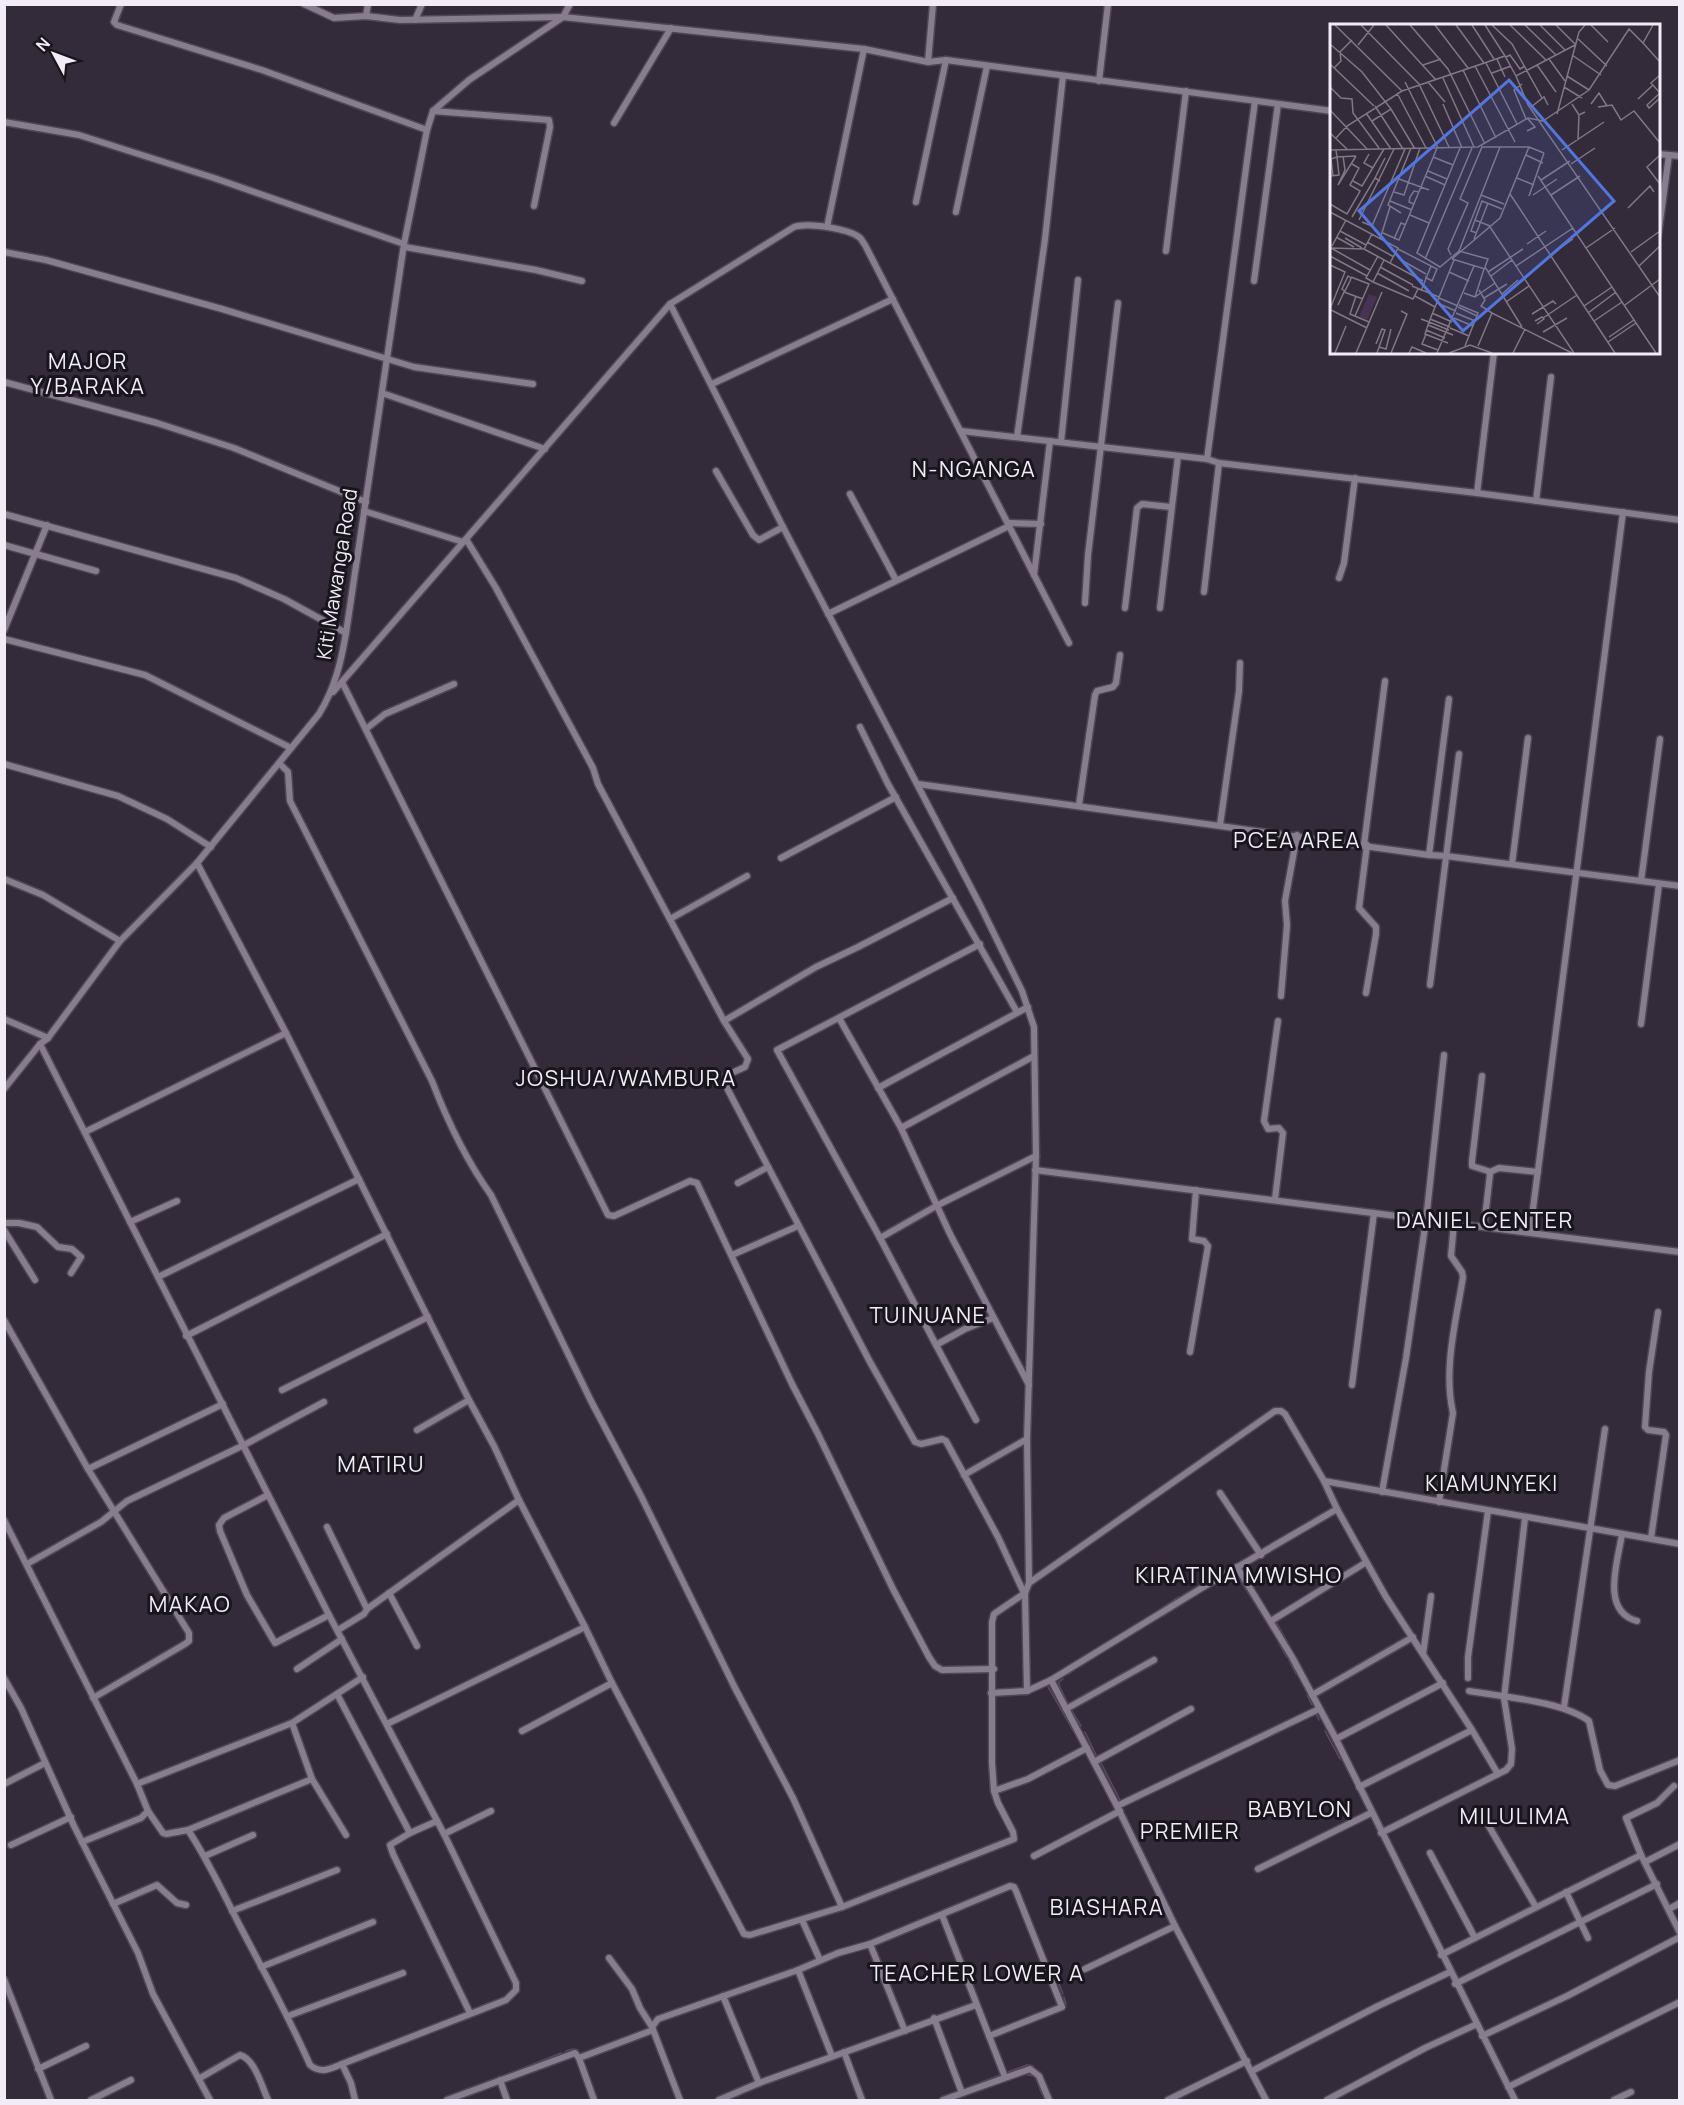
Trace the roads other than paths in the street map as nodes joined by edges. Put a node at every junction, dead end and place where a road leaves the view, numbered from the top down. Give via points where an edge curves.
1 (121, 4) edge
2 (304, 4) edge
3 (368, 4) edge
4 (422, 4) edge
5 (570, 4) edge
6 (933, 4) edge
7 (1108, 4) edge
8 (366, 16) junction
9 (563, 16) junction
10 (415, 20) junction
11 (671, 28) junction
12 (864, 49) junction
13 (946, 60) junction
14 (928, 62) junction
15 (987, 66) junction
16 (1063, 76) junction
17 (1099, 81) junction
18 (1186, 92) junction
19 (1255, 100) junction
20 (1278, 104) junction
21 (433, 111) junction
22 (1330, 111) edge
23 (4, 122) edge
24 (614, 123) dead end
25 (427, 130) junction
26 (1660, 154) edge
27 (1669, 156) junction
28 (1680, 156) edge
29 (916, 202) dead end
30 (534, 206) dead end
31 (956, 212) dead end
32 (827, 227) junction
33 (1660, 228) edge
34 (405, 245) junction
35 (1166, 251) dead end
36 (4, 252) edge
37 (1078, 280) dead end
38 (582, 281) dead end
39 (1254, 281) dead end
40 (894, 299) junction
41 (1118, 303) dead end
42 (670, 304) junction
43 (1494, 354) edge
44 (387, 360) junction
45 (1551, 377) dead end
46 (4, 382) edge
47 (533, 384) dead end
48 (712, 384) junction
49 (382, 393) junction
50 (961, 430) junction
51 (1017, 437) junction
52 (1050, 441) junction
53 (1061, 442) junction
54 (1102, 448) junction
55 (545, 449) junction
56 (1178, 456) junction
57 (1207, 459) junction
58 (1219, 463) junction
59 (716, 471) dead end
60 (1355, 478) junction
61 (1477, 493) junction
62 (850, 494) dead end
63 (1536, 501) junction
64 (366, 502) junction
65 (1171, 507) junction
66 (364, 511) junction
67 (1623, 512) junction
68 (4, 514) edge
69 (1680, 520) edge
70 (46, 525) junction
71 (1008, 525) junction
72 (1041, 525) junction
73 (783, 527) junction
74 (465, 540) junction
75 (4, 544) edge
76 (35, 553) junction
77 (96, 571) dead end
78 (1034, 576) junction
79 (1339, 578) dead end
80 (896, 580) junction
81 (1204, 592) dead end
82 (1085, 603) dead end
83 (1125, 608) dead end
84 (1160, 608) dead end
85 (828, 614) junction
86 (4, 630) edge
87 (346, 633) junction
88 (4, 639) edge
89 (1069, 643) dead end
90 (1120, 655) dead end
91 (1240, 663) dead end
92 (1385, 681) dead end
93 (342, 682) junction
94 (454, 684) dead end
95 (330, 696) junction
96 (1449, 699) dead end
97 (861, 727) dead end
98 (366, 729) junction
99 (1528, 738) dead end
100 (1660, 739) dead end
101 (291, 748) junction
102 (1459, 754) dead end
103 (279, 763) junction
104 (4, 764) edge
105 (918, 784) junction
106 (896, 797) junction
107 (1079, 805) junction
108 (1220, 825) junction
109 (1297, 835) junction
110 (1366, 845) junction
111 (211, 847) junction
112 (1429, 855) junction
113 (1446, 856) junction
114 (781, 858) dead end
115 (197, 863) junction
116 (1512, 864) junction
117 (1576, 872) junction
118 (747, 876) dead end
119 (4, 879) edge
120 (1641, 881) junction
121 (1659, 884) junction
122 (1680, 886) edge
123 (953, 898) junction
124 (670, 919) junction
125 (120, 941) junction
126 (980, 944) junction
127 (1430, 985) dead end
128 (1366, 993) dead end
129 (1281, 996) dead end
130 (1029, 1007) junction
131 (1017, 1012) junction
132 (838, 1018) junction
133 (4, 1019) edge
134 (724, 1021) junction
135 (1278, 1022) dead end
136 (1641, 1024) dead end
137 (285, 1033) junction
138 (48, 1038) junction
139 (40, 1044) junction
140 (1444, 1055) dead end
141 (1034, 1056) junction
142 (1482, 1076) dead end
143 (878, 1088) junction
144 (4, 1089) edge
145 (901, 1128) junction
146 (85, 1132) junction
147 (1036, 1156) junction
148 (768, 1167) junction
149 (1035, 1170) junction
150 (1490, 1172) junction
151 (1538, 1172) junction
152 (359, 1179) junction
153 (738, 1183) dead end
154 (1196, 1190) junction
155 (1275, 1199) junction
156 (177, 1201) dead end
157 (938, 1205) junction
158 (1374, 1213) junction
159 (1426, 1220) junction
160 (130, 1222) junction
161 (4, 1223) edge
162 (1454, 1223) junction
163 (798, 1226) junction
164 (1484, 1226) junction
165 (4, 1230) edge
166 (1530, 1232) junction
167 (387, 1234) junction
168 (880, 1238) junction
169 (1680, 1252) edge
170 (732, 1255) junction
171 (72, 1273) dead end
172 (158, 1277) junction
173 (35, 1280) dead end
174 (1658, 1312) dead end
175 (428, 1317) junction
176 (993, 1318) junction
177 (4, 1320) edge
178 (186, 1336) junction
179 (936, 1345) junction
180 (1190, 1352) dead end
181 (1030, 1385) junction
182 (1352, 1386) dead end
183 (282, 1390) dead end
184 (469, 1400) junction
185 (324, 1402) dead end
186 (223, 1404) junction
187 (976, 1420) dead end
188 (1605, 1429) dead end
189 (417, 1430) dead end
190 (1027, 1439) junction
191 (244, 1444) junction
192 (88, 1469) junction
193 (964, 1475) junction
194 (1324, 1481) junction
195 (1382, 1492) junction
196 (1220, 1493) dead end
197 (268, 1495) junction
198 (519, 1500) junction
199 (1439, 1502) junction
200 (1337, 1509) junction
201 (1488, 1511) junction
202 (113, 1512) junction
203 (1525, 1518) junction
204 (4, 1520) edge
205 (327, 1527) dead end
206 (1589, 1528) junction
207 (1622, 1534) junction
208 (1651, 1538) junction
209 (1680, 1544) edge
210 (1261, 1555) junction
211 (1365, 1563) junction
212 (27, 1564) junction
213 (1237, 1567) junction
214 (1020, 1581) junction
215 (1029, 1583) junction
216 (388, 1593) junction
217 (1024, 1593) junction
218 (1431, 1596) dead end
219 (367, 1609) junction
220 (329, 1615) junction
221 (1271, 1621) junction
222 (1637, 1622) dead end
223 (585, 1627) junction
224 (338, 1630) junction
225 (1413, 1637) junction
226 (342, 1639) junction
227 (417, 1646) dead end
228 (1423, 1655) junction
229 (1154, 1660) dead end
230 (297, 1669) dead end
231 (994, 1670) junction
232 (363, 1677) junction
233 (4, 1678) edge
234 (1468, 1678) dead end
235 (1051, 1680) junction
236 (612, 1683) junction
237 (1443, 1683) junction
238 (1027, 1691) junction
239 (1469, 1691) dead end
240 (991, 1693) junction
241 (337, 1694) junction
242 (1312, 1695) junction
243 (93, 1698) junction
244 (1504, 1698) junction
245 (1564, 1707) junction
246 (1066, 1709) junction
247 (1191, 1709) dead end
248 (1318, 1709) junction
249 (292, 1724) junction
250 (387, 1724) junction
251 (1472, 1730) junction
252 (522, 1731) dead end
253 (1336, 1739) junction
254 (1087, 1748) junction
255 (1680, 1760) edge
256 (45, 1762) junction
257 (1094, 1762) junction
258 (1498, 1774) junction
259 (312, 1779) junction
260 (4, 1784) edge
261 (137, 1784) junction
262 (1674, 1786) dead end
263 (1359, 1787) junction
264 (994, 1791) junction
265 (1119, 1808) junction
266 (148, 1810) junction
267 (490, 1811) dead end
268 (1371, 1813) junction
269 (71, 1817) junction
270 (437, 1821) junction
271 (1487, 1823) dead end
272 (188, 1830) junction
273 (410, 1833) junction
274 (1382, 1833) junction
275 (444, 1834) junction
276 (253, 1835) dead end
277 (346, 1835) dead end
278 (82, 1842) junction
279 (1680, 1844) edge
280 (10, 1845) dead end
281 (1430, 1853) dead end
282 (1641, 1855) junction
283 (205, 1856) junction
284 (1034, 1856) dead end
285 (1645, 1862) junction
286 (1257, 1869) dead end
287 (337, 1870) dead end
288 (1657, 1884) junction
289 (1566, 1892) junction
290 (1680, 1903) edge
291 (112, 1904) junction
292 (186, 1905) dead end
293 (842, 1907) junction
294 (1536, 1907) junction
295 (1669, 1909) junction
296 (232, 1911) junction
297 (942, 1914) junction
298 (802, 1920) junction
299 (1581, 1921) junction
300 (373, 1923) dead end
301 (1175, 1926) junction
302 (1680, 1935) edge
303 (1475, 1938) junction
304 (1588, 1938) dead end
305 (870, 1944) junction
306 (1441, 1955) junction
307 (609, 1958) dead end
308 (820, 1960) junction
309 (261, 1968) junction
310 (1085, 1969) dead end
311 (798, 1970) junction
312 (403, 1972) dead end
313 (1450, 1972) junction
314 (4, 1979) edge
315 (1455, 1984) junction
316 (723, 1996) junction
317 (1680, 2002) edge
318 (976, 2005) junction
319 (470, 2013) junction
320 (288, 2016) junction
321 (934, 2018) junction
322 (1477, 2024) junction
323 (653, 2029) junction
324 (905, 2031) junction
325 (989, 2036) junction
326 (1482, 2036) junction
327 (86, 2046) dead end
328 (844, 2052) junction
329 (832, 2056) junction
330 (579, 2058) junction
331 (1247, 2061) junction
332 (342, 2064) junction
333 (38, 2069) junction
334 (1252, 2071) junction
335 (1005, 2077) junction
336 (200, 2078) junction
337 (131, 2080) dead end
338 (500, 2080) junction
339 (759, 2083) junction
340 (1508, 2087) junction
341 (1631, 2092) dead end
342 (962, 2093) junction
343 (51, 2100) edge
344 (90, 2100) edge
345 (210, 2100) edge
346 (268, 2100) edge
347 (355, 2100) edge
348 (447, 2100) edge
349 (507, 2100) edge
350 (594, 2100) edge
351 (680, 2100) edge
352 (719, 2100) edge
353 (862, 2100) edge
354 (943, 2100) edge
355 (1050, 2100) edge
356 (1168, 2100) edge
357 (1266, 2100) edge
358 (1327, 2100) edge
359 (1515, 2100) edge
360 (1614, 2100) edge

1 - 25 street via 114,22 117,25 262,70
2 - 8 street via 334,18
3 - 8 street
4 - 10 street
5 - 9 street
6 - 14 street
7 - 17 street
8 - 10 street
9 - 10 street
9 - 11 street
9 - 21 street via 469,80
11 - 12 street
11 - 24 street
12 - 14 street
12 - 32 street
13 - 14 street
13 - 15 street
13 - 29 street
15 - 16 street
15 - 31 street
16 - 17 street
16 - 51 street
17 - 18 street
18 - 19 street
18 - 35 street
19 - 20 street
19 - 57 street
20 - 22 street
20 - 39 street
21 - 25 street, Kiti Mawanga Road
21 - 30 street via 549,120
23 - 34 street via 79,135
25 - 34 street, Kiti Mawanga Road
26 - 27 street
27 - 28 street
27 - 33 street
32 - 40 street via 859,237
32 - 42 street via 794,226
34 - 38 street
34 - 44 street, Kiti Mawanga Road
36 - 44 street via 222,309
37 - 53 street
40 - 48 street
40 - 50 street
41 - 54 street
42 - 48 street
42 - 55 street
43 - 61 street
44 - 47 street
44 - 49 street, Kiti Mawanga Road
45 - 63 street
46 - 64 street via 234,448
48 - 73 street
49 - 55 street
49 - 64 street, Kiti Mawanga Road
50 - 51 street
50 - 71 street
51 - 52 street
52 - 53 street
52 - 72 street
53 - 54 street
54 - 56 street
54 - 82 street
55 - 74 street
56 - 57 street
56 - 65 street
57 - 58 street
58 - 60 street
58 - 81 street
59 - 73 street via 753,536 759,540
60 - 61 street
60 - 79 street
61 - 63 street
62 - 80 street
63 - 67 street
64 - 66 street, Kiti Mawanga Road
65 - 83 street via 1142,504 1137,508
65 - 84 street
66 - 74 street
66 - 87 street, Kiti Mawanga Road
67 - 69 street
67 - 117 street
68 - 70 street
70 - 76 street
70 - 87 street via 236,578
71 - 72 street
71 - 78 street
71 - 80 street
72 - 78 street
73 - 85 street
74 - 93 street
74 - 124 street via 496,588
75 - 76 street
76 - 77 street
76 - 86 street
78 - 89 street
80 - 85 street
85 - 105 street
87 - 95 street, Kiti Mawanga Road
88 - 101 street via 146,675
90 - 107 street via 1116,683 1095,695
91 - 108 street
92 - 110 street
93 - 95 street
93 - 98 street
94 - 98 street via 385,714
95 - 101 street, Kiti Mawanga Road
96 - 112 street
97 - 106 street
98 - 170 street via 608,1215 617,1215 693,1181
99 - 116 street
100 - 120 street
101 - 103 street, Kiti Mawanga Road
102 - 113 street
103 - 111 street, Kiti Mawanga Road
103 - 293 street via 288,772 290,801 432,1081 444,1113 491,1195 735,1689 793,1798
104 - 111 street via 118,796 167,819
105 - 107 street
105 - 130 street
106 - 114 street
106 - 123 street
107 - 108 street
108 - 109 street
109 - 110 street
109 - 129 street via 1285,901 1287,925
110 - 112 street
110 - 128 street via 1359,908 1376,927
111 - 115 street, Kiti Mawanga Road
112 - 113 street
113 - 116 street
113 - 127 street
115 - 125 street, Kiti Mawanga Road
115 - 137 street
116 - 117 street
117 - 120 street
117 - 151 street
118 - 124 street
119 - 125 street via 43,895
120 - 121 street
121 - 122 street
121 - 136 street
123 - 126 street
123 - 134 street via 816,967
124 - 134 street
125 - 138 street, Kiti Mawanga Road
126 - 131 street
126 - 132 street
130 - 131 street
130 - 141 street
131 - 143 street
132 - 143 street
132 - 168 street via 777,1050
133 - 138 street
134 - 148 street via 748,1059 745,1067 725,1076 728,1090
135 - 155 street via 1264,1121 1268,1129 1279,1128 1283,1133
137 - 146 street
137 - 152 street
138 - 139 street, Kiti Mawanga Road
139 - 144 street, Kiti Mawanga Road
139 - 146 street
140 - 159 street
141 - 145 street
141 - 147 street
142 - 150 street via 1472,1166
143 - 145 street
145 - 157 street
146 - 160 street
147 - 149 street
147 - 157 street
148 - 153 street
148 - 163 street
149 - 154 street
149 - 181 street
150 - 151 street via 1499,1167
150 - 164 street
151 - 166 street
152 - 167 street
152 - 172 street
154 - 155 street
154 - 180 street via 1192,1239 1209,1246
155 - 158 street
156 - 160 street
157 - 168 street
157 - 176 street
158 - 159 street
158 - 182 street
159 - 162 street
159 - 195 street
160 - 172 street
161 - 171 street via 37,1227 58,1247 72,1249 81,1257
162 - 164 street
162 - 199 street via 1451,1256 1463,1277 1450,1353 1453,1413
163 - 170 street
163 - 193 street via 913,1439 918,1444 946,1441
164 - 166 street
165 - 173 street
166 - 169 street
167 - 175 street
167 - 178 street
168 - 179 street
170 - 231 street via 929,1657 942,1670
172 - 178 street
174 - 208 street via 1645,1427 1666,1435
175 - 183 street
175 - 184 street
176 - 179 street
176 - 181 street
177 - 192 street
178 - 186 street
179 - 187 street
181 - 190 street
184 - 189 street
184 - 198 street
185 - 191 street
186 - 191 street
186 - 192 street
188 - 206 street
190 - 193 street
190 - 215 street
191 - 197 street
191 - 202 street
192 - 202 street
193 - 214 street
194 - 195 street
194 - 200 street
194 - 215 street via 1285,1414 1275,1411
195 - 199 street
196 - 210 street
197 - 220 street
197 - 220 street via 219,1524 247,1595 275,1643
198 - 216 street
198 - 223 street
199 - 201 street
200 - 210 street
200 - 211 street
201 - 203 street
201 - 234 street
202 - 212 street
202 - 243 street via 189,1637 185,1644
203 - 206 street
203 - 244 street
204 - 212 street
205 - 219 street
206 - 207 street
206 - 245 street
207 - 208 street
207 - 222 street via 1615,1601 1626,1618
208 - 209 street
210 - 213 street
211 - 221 street
211 - 225 street
212 - 243 street
213 - 221 street
213 - 235 street
214 - 215 street
214 - 217 street
215 - 217 street
216 - 219 street
216 - 227 street
217 - 231 street via 994,1614
217 - 238 street
218 - 228 street
219 - 224 street
220 - 224 street
221 - 242 street
223 - 236 street
223 - 250 street
224 - 226 street
225 - 228 street
225 - 242 street
226 - 230 street
226 - 232 street
228 - 237 street
229 - 246 street
231 - 240 street
232 - 241 street
232 - 250 street
233 - 256 street
235 - 238 street
235 - 246 street
236 - 252 street
236 - 298 street via 744,1934
237 - 251 street
237 - 253 street
238 - 240 street
239 - 244 street
240 - 264 street
241 - 249 street
241 - 273 street
242 - 248 street
243 - 261 street
244 - 245 street
244 - 258 street via 1511,1764
245 - 255 street via 1589,1720 1600,1770 1608,1785 1615,1786
246 - 254 street
247 - 257 street
248 - 253 street
248 - 265 street
249 - 259 street
249 - 261 street
250 - 270 street
251 - 258 street
251 - 263 street
253 - 263 street
254 - 257 street
254 - 264 street via 1028,1779
256 - 260 street
256 - 269 street
257 - 265 street
258 - 274 street
259 - 272 street
259 - 277 street
261 - 266 street
262 - 282 street via 1657,1803 1626,1818
263 - 268 street
264 - 293 street via 1014,1839
265 - 284 street
265 - 301 street
266 - 272 street via 163,1833
266 - 278 street via 141,1818
267 - 275 street
268 - 274 street
268 - 286 street
269 - 278 street
269 - 280 street
270 - 273 street
270 - 275 street
271 - 294 street
272 - 283 street
273 - 319 street via 390,1845 393,1854
274 - 306 street
275 - 319 street via 516,1983 516,1990 506,2000
276 - 283 street
278 - 291 street
279 - 285 street
281 - 303 street
282 - 285 street
282 - 289 street
283 - 296 street
285 - 288 street
287 - 296 street
288 - 295 street
288 - 299 street
289 - 294 street
289 - 299 street
290 - 295 street
291 - 292 street via 157,1885 177,1903
291 - 336 street via 138,1953 153,1994
293 - 298 street
294 - 303 street
295 - 302 street
296 - 309 street
297 - 305 street
297 - 318 street
297 - 325 street via 1014,1887 1059,1997 1062,2007 1058,2010
298 - 308 street
299 - 304 street
299 - 315 street
300 - 309 street
301 - 310 street
301 - 331 street
302 - 326 street
303 - 306 street
305 - 308 street
305 - 324 street
306 - 313 street
307 - 323 street via 632,1989
308 - 311 street
309 - 320 street
311 - 316 street
311 - 329 street
312 - 320 street
313 - 315 street
313 - 334 street
314 - 333 street
315 - 322 street
316 - 323 street via 658,2019
316 - 339 street
317 - 340 street
318 - 321 street
318 - 325 street
319 - 332 street
320 - 332 street via 310,2065 324,2071
321 - 324 street
321 - 342 street
322 - 326 street
322 - 358 street
323 - 330 street
323 - 351 street
324 - 328 street
325 - 335 street
326 - 340 street
327 - 333 street
328 - 329 street
328 - 353 street
329 - 339 street
330 - 338 street via 571,2053
330 - 350 street
331 - 334 street
331 - 356 street
332 - 347 street
333 - 343 street
334 - 357 street
335 - 342 street
335 - 355 street via 1030,2069 1039,2076
336 - 345 street
336 - 346 street via 244,2055
337 - 344 street
338 - 348 street
338 - 349 street
339 - 352 street
340 - 359 street
341 - 360 street
342 - 354 street

